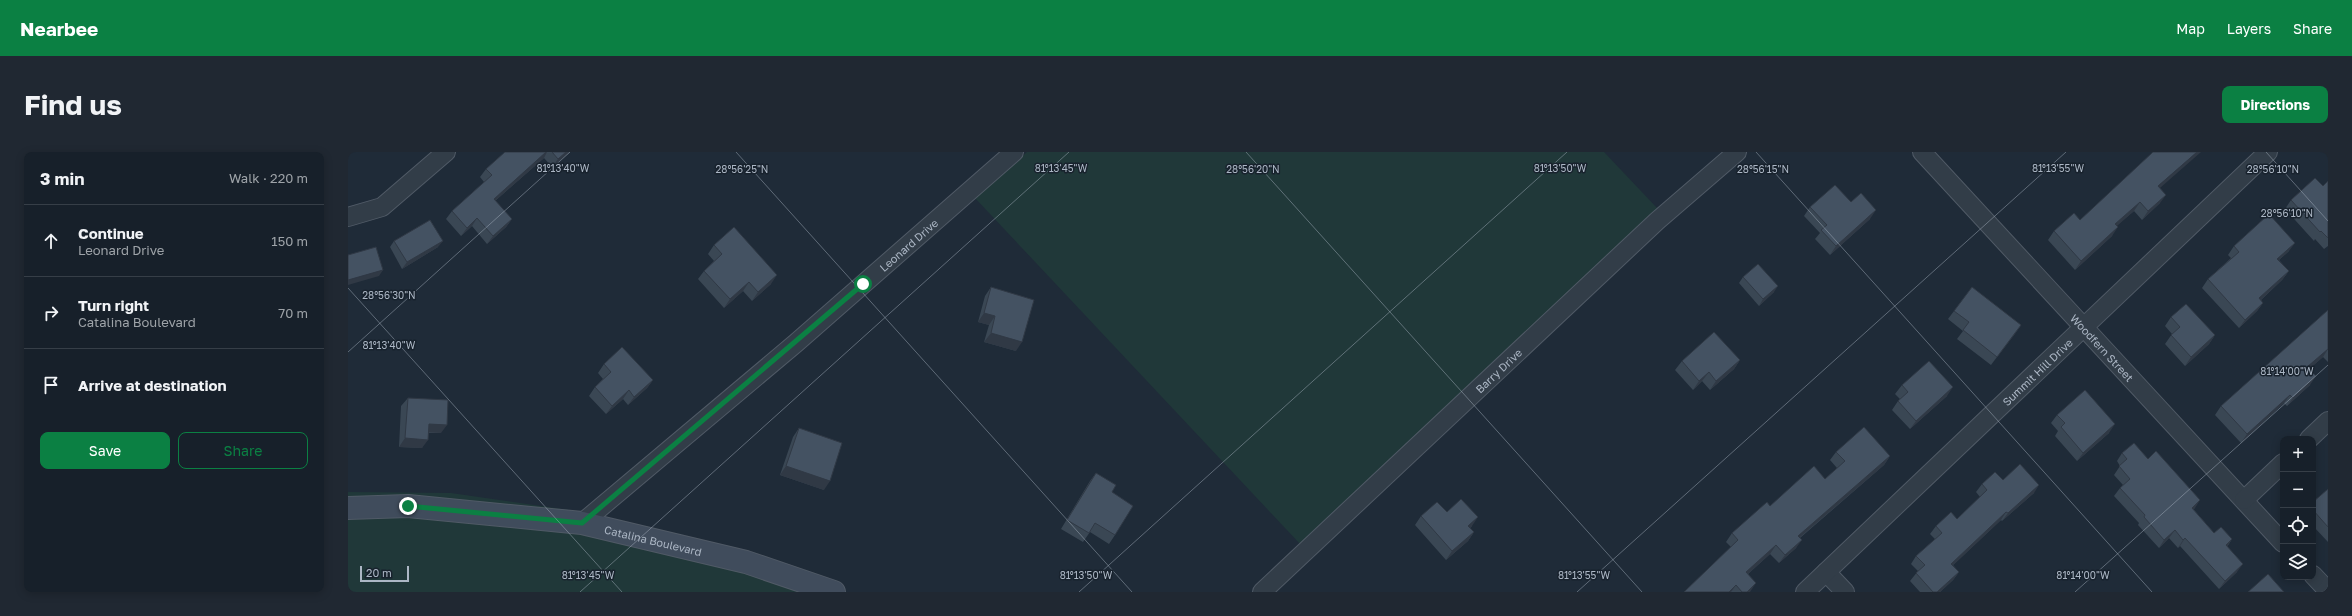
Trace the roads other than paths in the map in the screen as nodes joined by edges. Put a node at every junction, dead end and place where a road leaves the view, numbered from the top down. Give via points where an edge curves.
1 (446, 152) edge
2 (1737, 152) edge
3 (1922, 152) edge
4 (2268, 152) edge
5 (1007, 154) edge
6 (348, 217) edge
7 (2086, 327) junction
8 (2328, 421) edge
9 (2312, 436) edge
10 (2280, 467) edge
11 (2244, 500) junction
12 (348, 508) edge
13 (582, 523) junction
14 (2280, 540) edge
15 (1826, 572) junction
16 (2316, 578) edge
17 (2328, 591) edge
18 (834, 592) edge
19 (1262, 592) edge
20 (1805, 592) edge
21 (1845, 592) edge

1 - 6 street via 382,207
2 - 19 street, Barry Drive via 1657,221
3 - 7 street, Woodfern Street
4 - 7 street, Summit Hill Drive
5 - 13 street, Leonard Drive via 796,343
7 - 11 street, Woodfern Street
7 - 15 street, Summit Hill Drive
8 - 9 street
10 - 11 street
11 - 14 street, Woodfern Street
12 - 13 street, Catalina Boulevard via 408,506
13 - 18 street, Catalina Boulevard via 746,562
15 - 20 street, Summit Hill Drive
15 - 21 street
16 - 17 street

